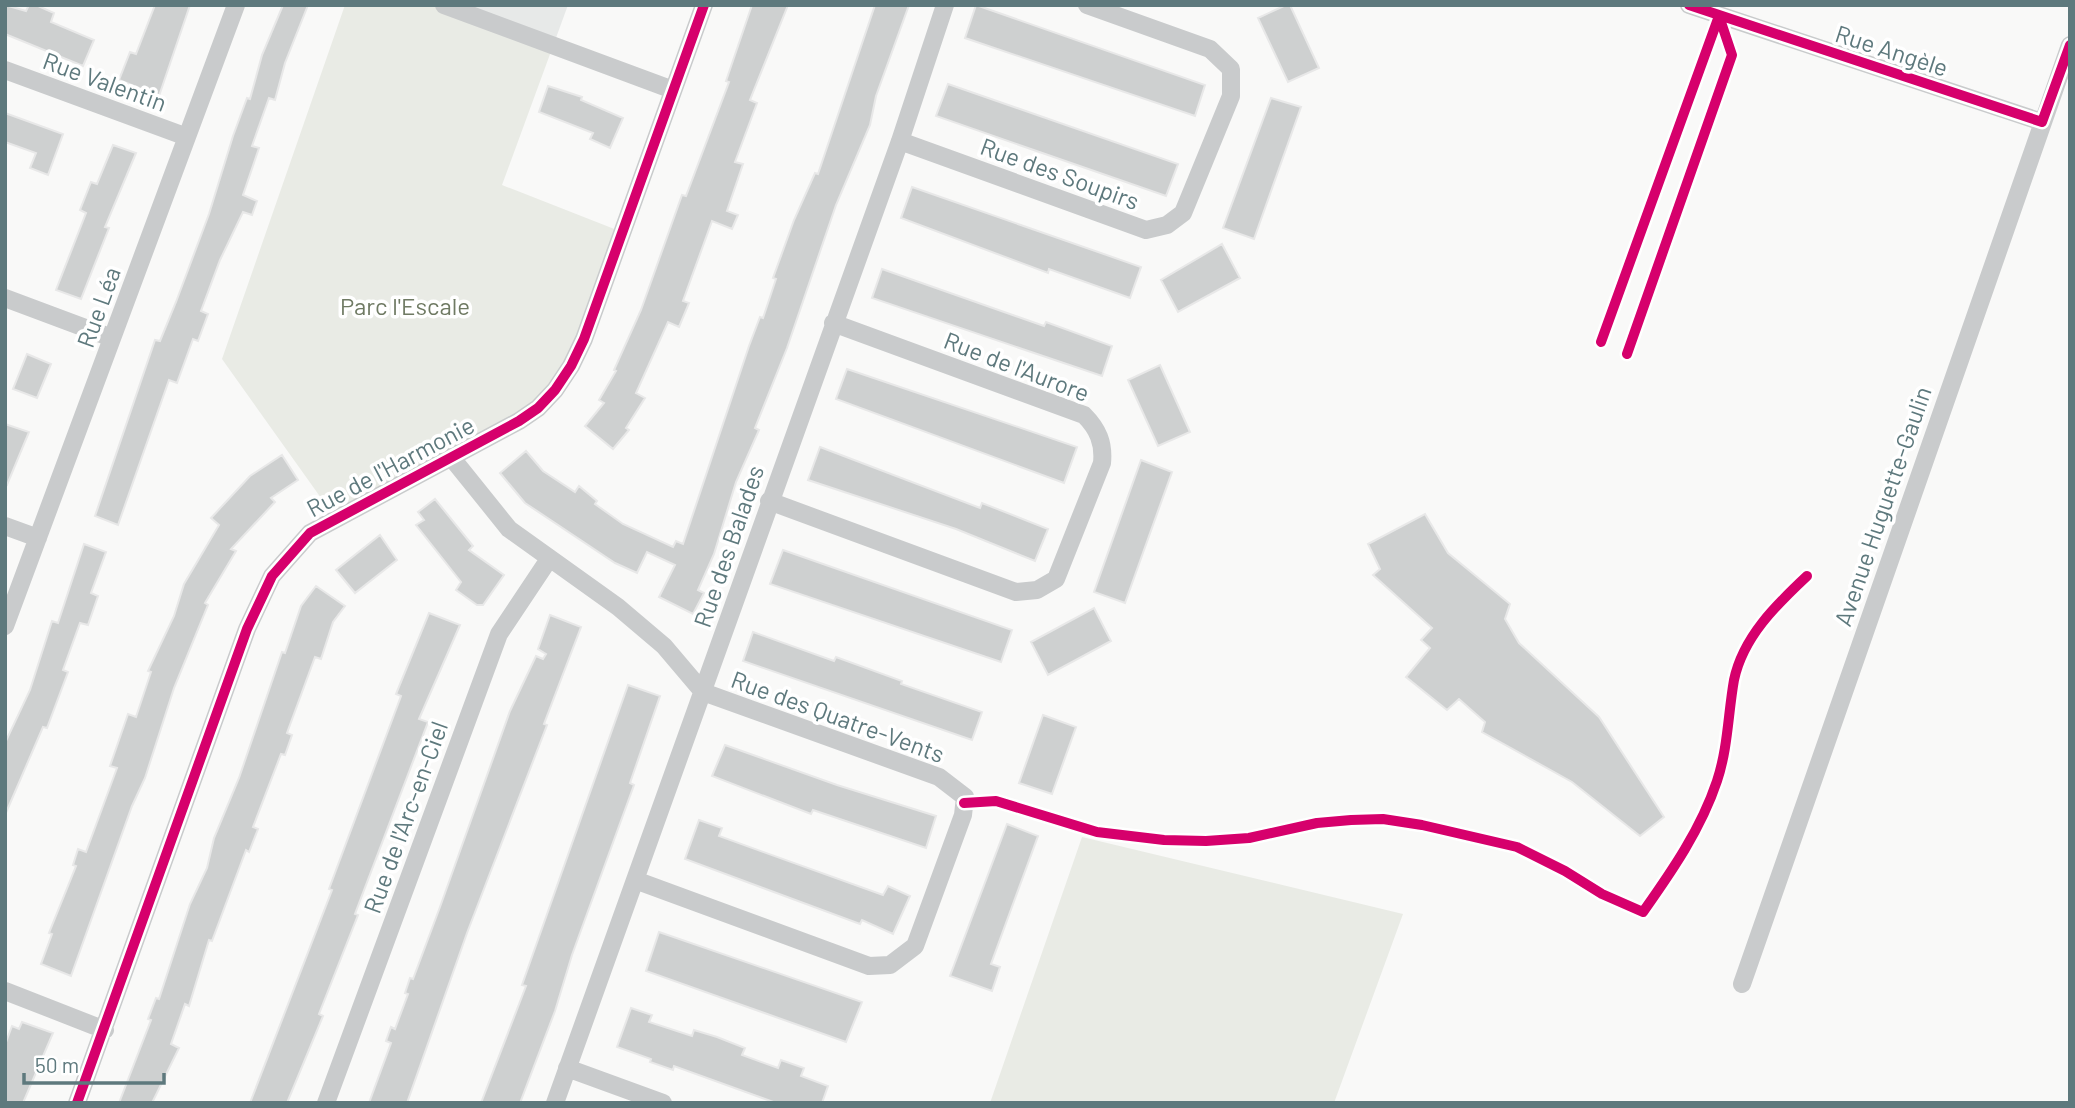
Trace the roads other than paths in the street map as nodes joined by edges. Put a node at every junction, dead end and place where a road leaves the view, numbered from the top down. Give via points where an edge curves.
1 (236, 5) edge
2 (444, 5) edge
3 (704, 5) edge
4 (945, 5) edge
5 (1087, 5) edge
6 (1689, 5) edge
7 (2070, 45) edge
8 (5, 70) edge
9 (673, 90) junction
10 (2042, 122) junction
11 (187, 137) junction
12 (900, 141) junction
13 (5, 299) edge
14 (833, 323) junction
15 (112, 338) junction
16 (451, 457) junction
17 (769, 501) junction
18 (5, 526) edge
19 (38, 538) junction
20 (549, 559) junction
21 (5, 626) edge
22 (703, 692) junction
23 (635, 880) junction
24 (1742, 984) dead end
25 (5, 991) edge
26 (105, 1030) junction
27 (567, 1068) junction
28 (77, 1103) edge
29 (326, 1103) edge
30 (555, 1103) edge
31 (663, 1103) edge

1 - 11 street, Rue Léa
2 - 9 street
3 - 9 street, Rue de l'Harmonie
4 - 12 street, Rue des Balades
5 - 12 street, Rue des Soupirs via 1210,49 1231,69 1231,96 1183,213 1167,225 1146,230
6 - 10 street, Rue Angèle
7 - 10 street, Avenue Huguette-Gaulin
8 - 11 street, Rue Valentin
9 - 16 street, Rue de l'Harmonie via 571,366 538,408
10 - 24 street, Avenue Huguette-Gaulin
11 - 15 street, Rue Léa
12 - 14 street, Rue des Balades
13 - 15 street
14 - 17 street, Rue des Balades
14 - 17 street, Rue de l'Aurore via 1084,415 1096,427 1103,450 1101,463 1056,579 1037,590 1016,592
15 - 19 street, Rue Léa
16 - 20 street, Rue des Quatre-Vents via 493,512
16 - 26 street, Rue de l'Harmonie via 310,533 272,576 247,629
17 - 22 street, Rue des Balades
18 - 19 street
19 - 21 street, Rue Léa
20 - 22 street, Rue des Quatre-Vents via 664,646
20 - 29 street, Rue de l'Arc-en-Ciel via 499,634
22 - 23 street, Rue des Balades
22 - 23 street, Rue des Quatre-Vents via 940,777 965,797 963,815 915,946 890,965 869,966
23 - 27 street, Rue des Balades
25 - 26 street
26 - 28 street, Rue de l'Harmonie
27 - 30 street, Rue des Balades
27 - 31 street

